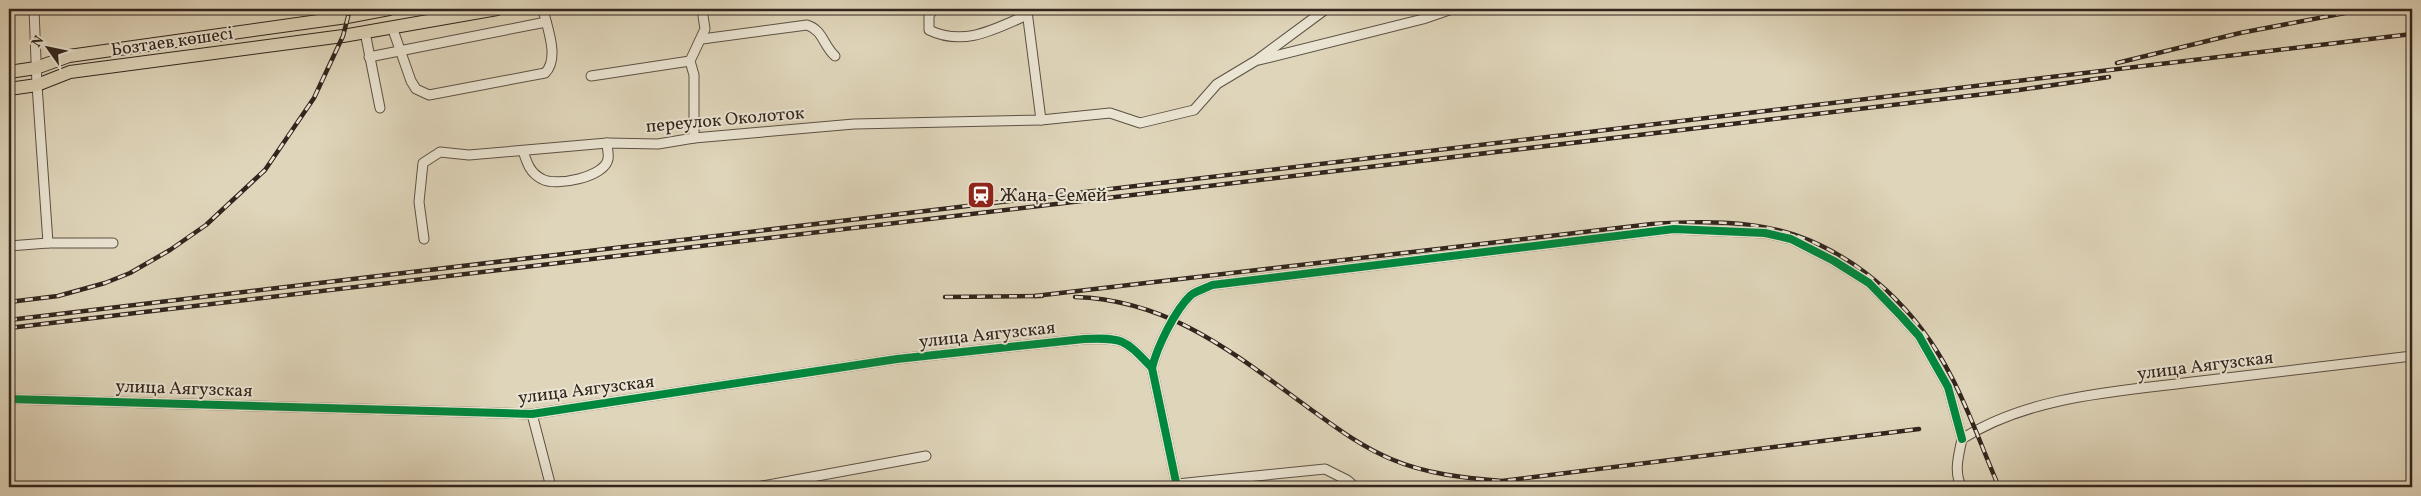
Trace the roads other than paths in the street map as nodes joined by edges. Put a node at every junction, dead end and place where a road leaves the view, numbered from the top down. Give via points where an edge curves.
1 (34, 9) edge
2 (390, 9) edge
3 (497, 9) edge
4 (544, 9) edge
5 (702, 9) edge
6 (934, 9) edge
7 (1326, 9) edge
8 (1452, 9) edge
9 (1027, 12) edge
10 (546, 22) junction
11 (392, 27) junction
12 (365, 32) junction
13 (702, 39) junction
14 (402, 51) junction
15 (835, 56) dead end
16 (369, 57) junction
17 (1257, 60) junction
18 (690, 62) junction
19 (36, 68) junction
20 (9, 72) edge
21 (591, 76) dead end
22 (37, 85) junction
23 (9, 89) edge
24 (380, 108) dead end
25 (1041, 120) junction
26 (694, 138) junction
27 (607, 143) junction
28 (523, 151) junction
29 (424, 239) dead end
30 (48, 243) junction
31 (114, 243) dead end
32 (9, 246) edge
33 (2412, 356) edge
34 (1152, 368) junction
35 (9, 399) edge
36 (532, 414) junction
37 (1962, 438) junction
38 (926, 456) dead end
39 (1177, 486) edge
40 (550, 487) edge
41 (758, 487) edge
42 (1354, 487) edge
43 (1962, 487) edge

1 - 19 street
2 - 19 highway, Бозтаев көшесі via 69,56
3 - 11 highway, Бозтаев көшесі
4 - 10 street
5 - 13 street via 705,29
6 - 9 street via 928,16 929,30 959,38 986,33
7 - 17 street
8 - 17 street
9 - 25 street
10 - 14 street
10 - 14 street via 553,58 552,66 545,73 429,95 416,89 411,81
11 - 12 highway, Бозтаев көшесі
11 - 14 street
12 - 16 street
12 - 22 highway, Бозтаев көшесі via 70,72
13 - 15 street via 807,25 815,28 826,48
13 - 18 street via 695,47
14 - 16 street
16 - 24 street
17 - 25 street, переулок Околоток via 1217,84 1194,110 1140,123 1110,113
18 - 21 street
18 - 26 street via 694,75
19 - 20 highway, Бозтаев көшесі
19 - 22 street
22 - 23 highway, Бозтаев көшесі
22 - 30 street
25 - 26 street, переулок Околоток via 854,124
26 - 27 street, переулок Околоток via 658,144
27 - 28 street, переулок Околоток
27 - 28 street via 608,159 603,168 596,174 565,181 544,180 527,166
28 - 29 street, переулок Околоток via 469,155 440,152 423,163 419,202
30 - 31 street
30 - 32 street
33 - 37 street, улица Аягузская via 2142,388 2050,403 2004,416
34 - 36 street, улица Аягузская via 1130,346 1112,338 1084,339 897,359
34 - 37 street via 1156,350 1191,294 1212,285 1674,229 1765,233 1791,240 1834,261 1869,283 1900,314 1919,336 1948,387
34 - 39 street
35 - 36 street, улица Аягузская
36 - 40 street
37 - 43 street via 1957,464
38 - 41 street
39 - 42 street via 1325,469

